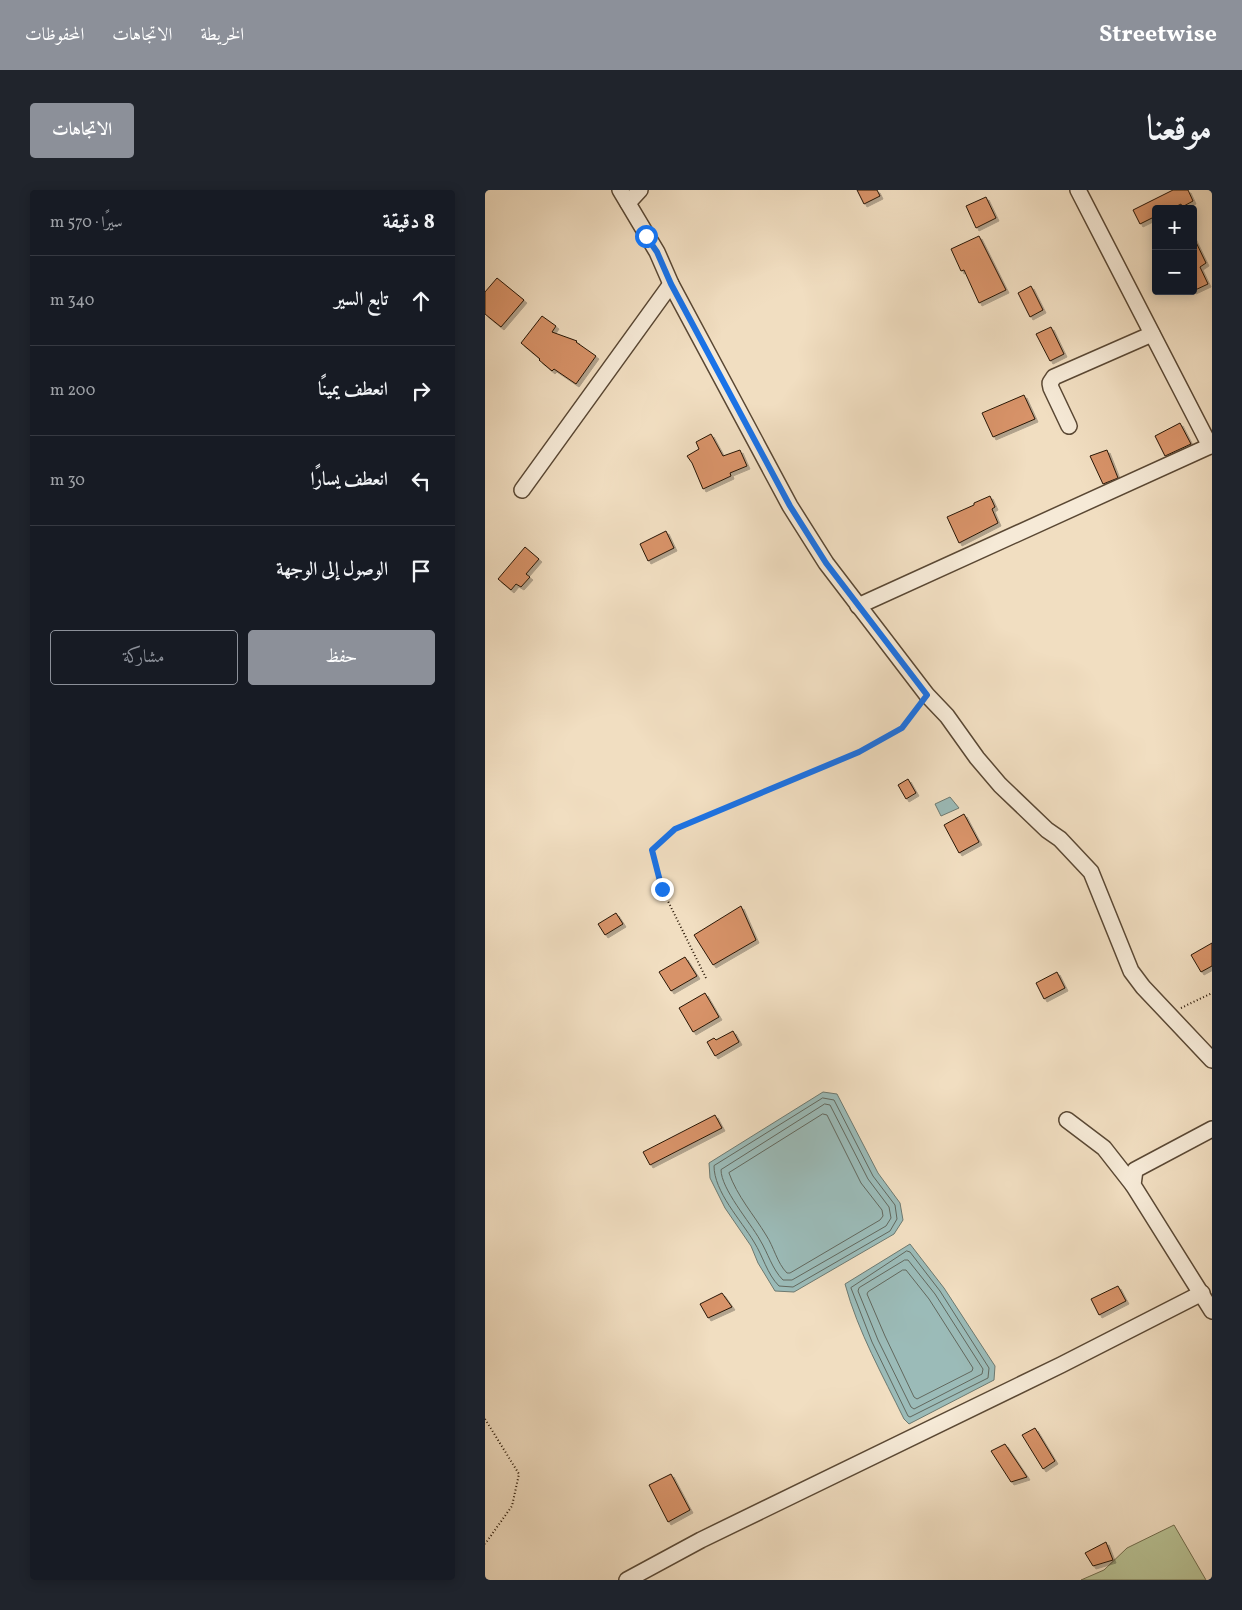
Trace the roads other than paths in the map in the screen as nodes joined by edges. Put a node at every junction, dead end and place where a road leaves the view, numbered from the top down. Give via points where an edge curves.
1 (620, 190) edge
2 (640, 190) edge
3 (1078, 190) edge
4 (628, 204) junction
5 (671, 284) junction
6 (1152, 334) junction
7 (1069, 426) dead end
8 (1211, 445) edge
9 (522, 490) dead end
10 (858, 606) junction
11 (1212, 1060) edge
12 (1067, 1120) dead end
13 (1212, 1129) edge
14 (1133, 1185) junction
15 (1202, 1293) junction
16 (1212, 1310) edge
17 (627, 1580) edge

1 - 4 street
2 - 4 street
3 - 6 street
4 - 5 street via 657,252
5 - 9 street
5 - 10 street via 790,506
6 - 7 street via 1054,377 1051,388
6 - 8 street
8 - 10 street
10 - 11 street via 1000,785 1091,872 1131,971
12 - 14 street via 1104,1148
13 - 14 street via 1135,1170
14 - 15 street
15 - 16 street
15 - 17 street

